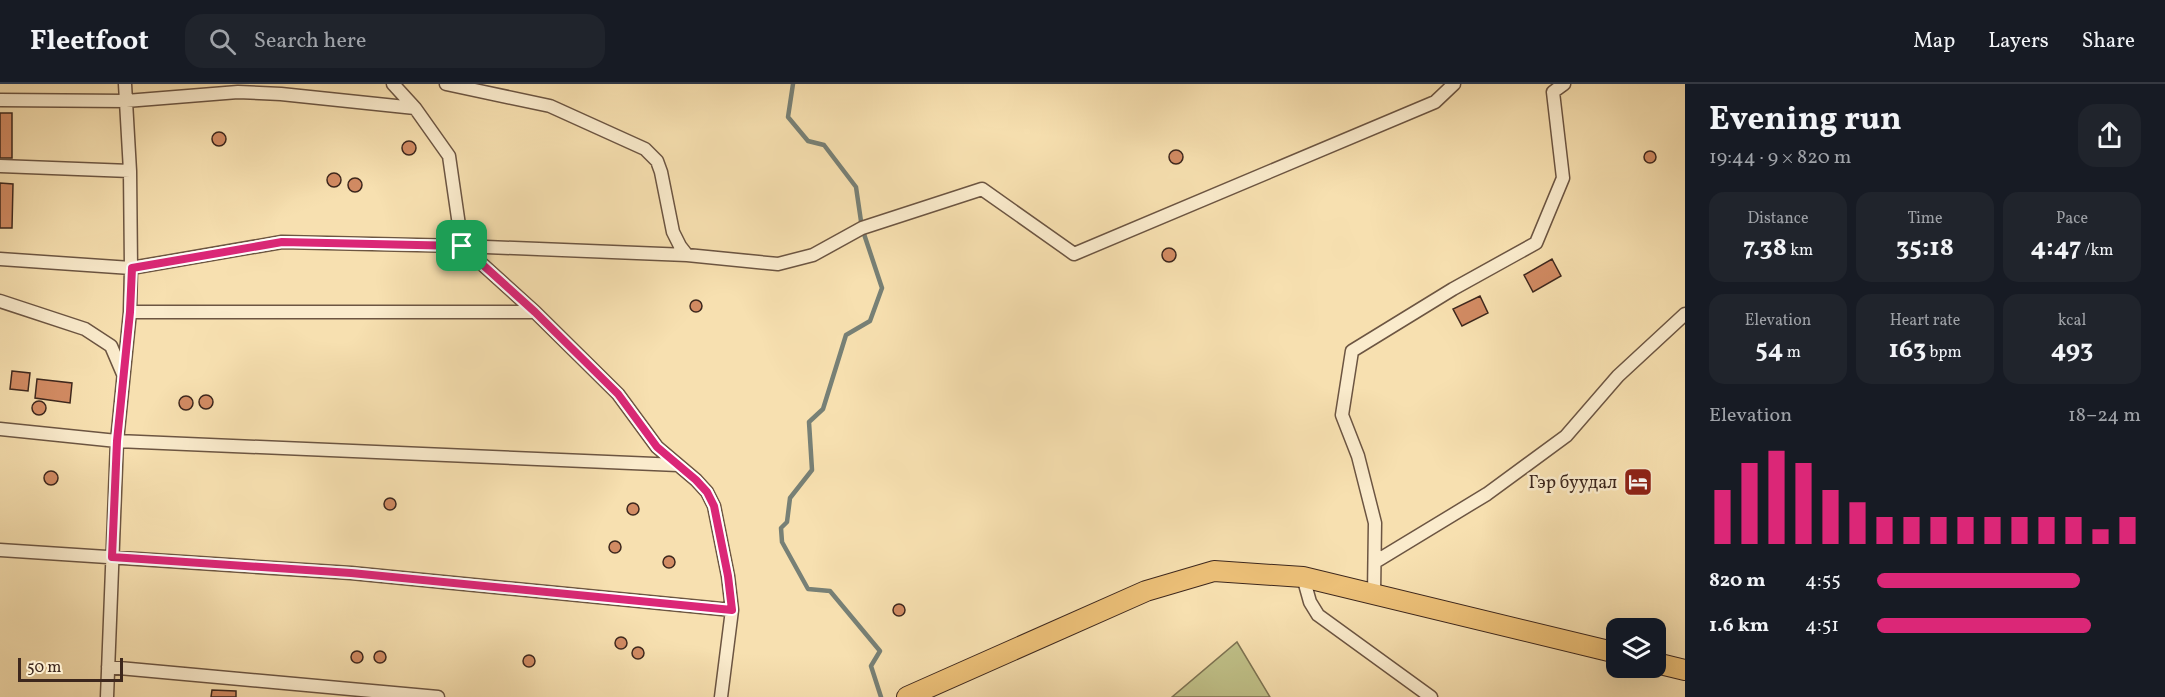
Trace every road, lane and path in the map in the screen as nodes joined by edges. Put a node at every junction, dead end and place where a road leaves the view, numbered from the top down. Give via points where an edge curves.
1 (125, 84) edge
2 (393, 84) edge
3 (446, 84) edge
4 (1454, 84) edge
5 (1564, 84) edge
6 (0, 99) edge
7 (126, 101) junction
8 (415, 108) junction
9 (0, 166) edge
10 (130, 171) junction
11 (462, 246) junction
12 (687, 255) junction
13 (0, 259) edge
14 (132, 268) junction
15 (0, 301) edge
16 (130, 312) junction
17 (535, 312) junction
18 (1685, 314) edge
19 (123, 375) junction
20 (0, 429) edge
21 (117, 441) junction
22 (678, 465) junction
23 (0, 550) edge
24 (112, 557) junction
25 (1375, 562) junction
26 (1303, 577) junction
27 (1374, 594) junction
28 (732, 610) junction
29 (1606, 650) edge
30 (1666, 665) edge
31 (108, 667) junction
32 (1685, 670) edge
33 (107, 697) edge
34 (438, 697) edge
35 (721, 697) edge
36 (907, 697) edge
37 (1431, 697) edge

1 - 7 street
2 - 8 street
3 - 12 street via 550,106 645,149 657,161 673,232
4 - 12 street via 1435,102 1074,254 982,189 862,228 813,255 778,264
5 - 25 street via 1553,93 1563,178 1536,243 1352,351 1342,415 1358,456 1375,523
6 - 7 street
7 - 8 street via 238,92
7 - 10 street
8 - 11 street via 449,156
9 - 10 street
10 - 14 street
11 - 12 street
11 - 14 street via 282,242
11 - 17 street
13 - 14 street
14 - 16 street
15 - 19 street via 85,329 111,346
16 - 17 street
16 - 19 street
17 - 22 street via 618,394 657,447
18 - 25 street via 1618,376 1566,436 1487,494
19 - 21 street
20 - 21 street
21 - 22 street
21 - 24 street
22 - 28 street via 707,492 714,506
23 - 24 street
24 - 28 street via 351,573
24 - 31 street
25 - 27 street
26 - 27 highway
26 - 36 highway via 1214,571 1146,591
26 - 37 street via 1318,615
27 - 29 highway
28 - 35 street
30 - 32 highway
31 - 33 street
31 - 34 street

